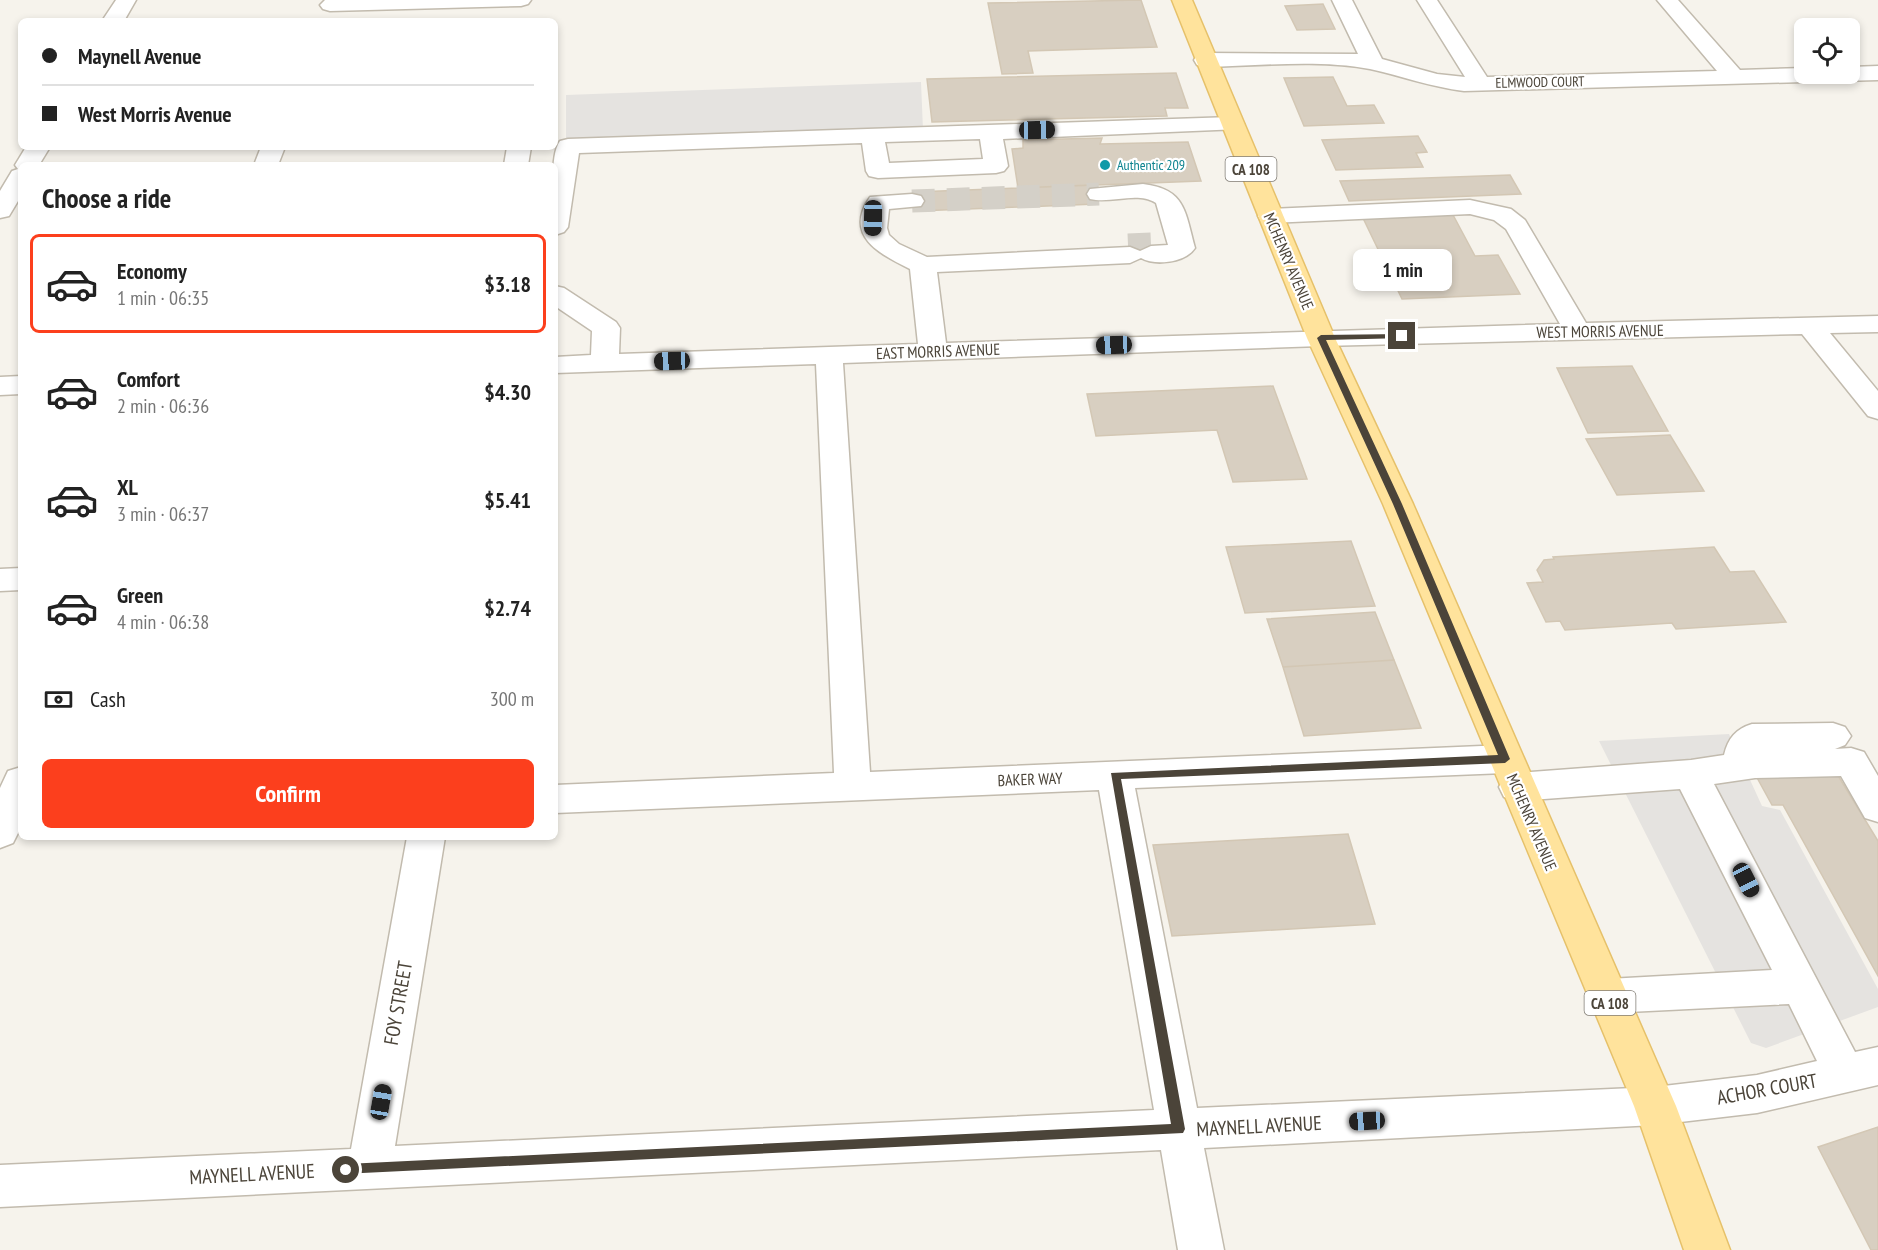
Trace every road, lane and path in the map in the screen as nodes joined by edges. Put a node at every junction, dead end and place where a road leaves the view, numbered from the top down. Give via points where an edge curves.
1 (126, 0) edge
2 (521, 0) edge
3 (1182, 0) edge
4 (1342, 0) edge
5 (1427, 0) edge
6 (1667, 0) edge
7 (328, 9) edge
8 (115, 18) edge
9 (1205, 60) junction
10 (1373, 63) junction
11 (1878, 73) edge
12 (1734, 77) junction
13 (1480, 83) junction
14 (1232, 124) junction
15 (990, 131) junction
16 (872, 135) junction
17 (18, 181) edge
18 (1100, 194) tunnel mouth
19 (912, 201) tunnel mouth
20 (558, 208) edge
21 (0, 211) edge
22 (1270, 216) junction
23 (923, 265) junction
24 (558, 296) edge
25 (1878, 324) edge
26 (1810, 326) junction
27 (1578, 332) junction
28 (1321, 338) junction
29 (933, 351) junction
30 (829, 355) junction
31 (605, 363) junction
32 (558, 365) edge
33 (18, 385) edge
34 (0, 386) edge
35 (1878, 410) edge
36 (18, 579) edge
37 (0, 580) edge
38 (1833, 736) dead end
39 (1739, 766) junction
40 (1511, 773) junction
41 (1691, 774) junction
42 (1115, 776) junction
43 (853, 787) junction
44 (18, 792) edge
45 (558, 799) edge
46 (1878, 808) edge
47 (8, 827) edge
48 (425, 840) edge
49 (1800, 986) junction
50 (1608, 996) junction
51 (1862, 1070) edge
52 (1655, 1106) junction
53 (1179, 1129) junction
54 (369, 1169) junction
55 (0, 1186) edge
56 (1201, 1250) edge
57 (1707, 1250) edge

1 - 8 street
2 - 7 street
3 - 9 main road, MCHENRY AVENUE / CA 108
4 - 10 street
5 - 13 street
6 - 12 street
9 - 10 street, ELMWOOD COURT via 1311,58
9 - 14 main road, MCHENRY AVENUE / CA 108
10 - 13 street, ELMWOOD COURT via 1435,81
11 - 12 street, ELMWOOD COURT
12 - 13 street, ELMWOOD COURT
14 - 15 street
14 - 22 main road, MCHENRY AVENUE / CA 108
15 - 16 street
15 - 16 street via 996,166 878,171
16 - 20 street via 568,146
17 - 21 street
18 - 23 street via 1150,192 1165,198 1182,248 1094,266 1070,258
19 - 23 street via 879,202 872,231 881,243
22 - 27 street via 1470,207 1502,214 1516,225
22 - 28 main road, MCHENRY AVENUE / CA 108
23 - 29 street
24 - 31 street via 606,328
25 - 26 street, WEST MORRIS AVENUE
26 - 27 street, WEST MORRIS AVENUE
26 - 35 street
27 - 28 street, WEST MORRIS AVENUE
28 - 29 street, EAST MORRIS AVENUE
28 - 40 main road, MCHENRY AVENUE / CA 108 via 1398,504
29 - 30 street, EAST MORRIS AVENUE
30 - 31 street, EAST MORRIS AVENUE
30 - 43 street
31 - 32 street, EAST MORRIS AVENUE
33 - 34 street
36 - 37 street
38 - 39 street via 1752,737 1744,747
39 - 41 street, BAKER WAY
39 - 46 street, BAKER WAY via 1851,762
40 - 41 street, BAKER WAY
40 - 42 street, BAKER WAY
40 - 50 main road, MCHENRY AVENUE / CA 108
41 - 49 street
42 - 43 street, BAKER WAY
42 - 53 street
43 - 45 street, BAKER WAY
44 - 47 street
48 - 54 street, FOY STREET
49 - 50 street
49 - 51 street
50 - 52 main road, MCHENRY AVENUE / CA 108
51 - 52 street, ACHOR COURT via 1757,1094
52 - 53 street, MAYNELL AVENUE
52 - 57 main road, MCHENRY AVENUE / CA 108
53 - 54 street, MAYNELL AVENUE
53 - 56 street
54 - 55 street, MAYNELL AVENUE

